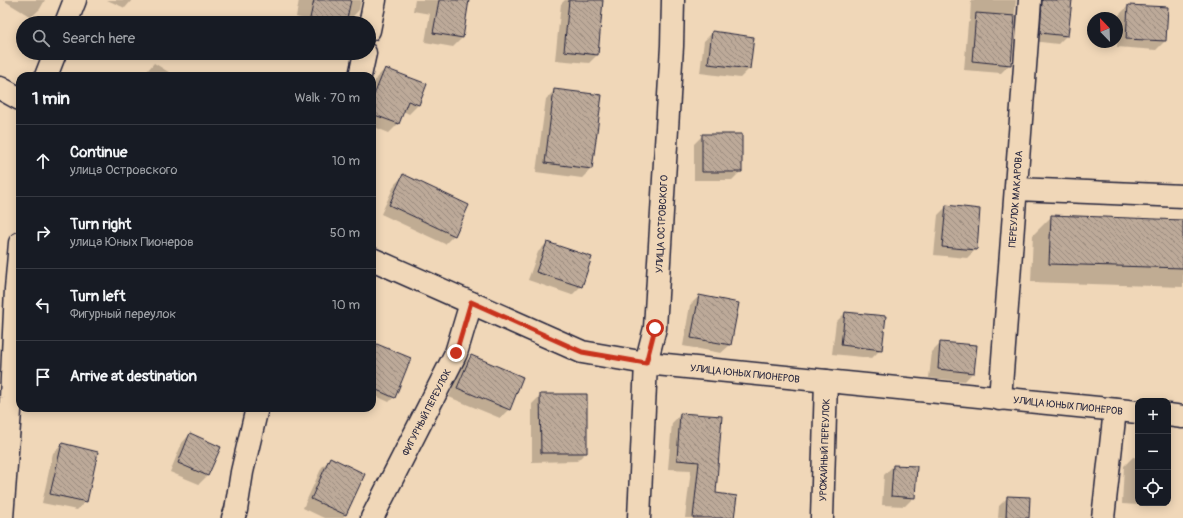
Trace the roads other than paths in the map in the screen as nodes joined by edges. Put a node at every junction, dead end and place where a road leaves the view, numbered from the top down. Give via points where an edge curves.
1 (75, 0) edge
2 (375, 0) edge
3 (673, 0) edge
4 (1030, 0) edge
5 (69, 16) edge
6 (372, 16) edge
7 (52, 60) edge
8 (363, 60) edge
9 (48, 72) edge
10 (361, 72) edge
11 (0, 88) edge
12 (16, 97) edge
13 (1016, 189) junction
14 (1183, 196) edge
15 (376, 261) edge
16 (16, 289) edge
17 (471, 302) junction
18 (646, 363) junction
19 (826, 381) junction
20 (5, 397) edge
21 (1000, 399) junction
22 (1115, 410) junction
23 (256, 412) edge
24 (1135, 412) edge
25 (1171, 415) edge
26 (1183, 417) edge
27 (2, 518) edge
28 (233, 518) edge
29 (372, 518) edge
30 (639, 518) edge
31 (822, 518) edge
32 (1103, 518) edge

1 - 5 street
2 - 6 street
3 - 18 street, УЛИЦА ОСТРОВСКОГО via 655,328
4 - 13 street, ПЕРЕУЛОК МАКАРОВА
7 - 9 street
8 - 10 street
11 - 12 street
13 - 14 street
13 - 21 street, ПЕРЕУЛОК МАКАРОВА
15 - 17 street, УЛИЦА ЮНЫХ ПИОНЕРОВ
16 - 20 street
17 - 18 street, УЛИЦА ЮНЫХ ПИОНЕРОВ via 582,352
17 - 29 street, ФИГУРНЫЙ ПЕРЕУЛОК via 456,353
18 - 19 street, УЛИЦА ЮНЫХ ПИОНЕРОВ
18 - 30 street, УЛИЦА ОСТРОВСКОГО
19 - 21 street, УЛИЦА ЮНЫХ ПИОНЕРОВ
19 - 31 street, УРОЖАЙНЫЙ ПЕРЕУЛОК
20 - 27 street
21 - 22 street, УЛИЦА ЮНЫХ ПИОНЕРОВ
22 - 24 street, УЛИЦА ЮНЫХ ПИОНЕРОВ
22 - 32 street
23 - 28 street
25 - 26 street

